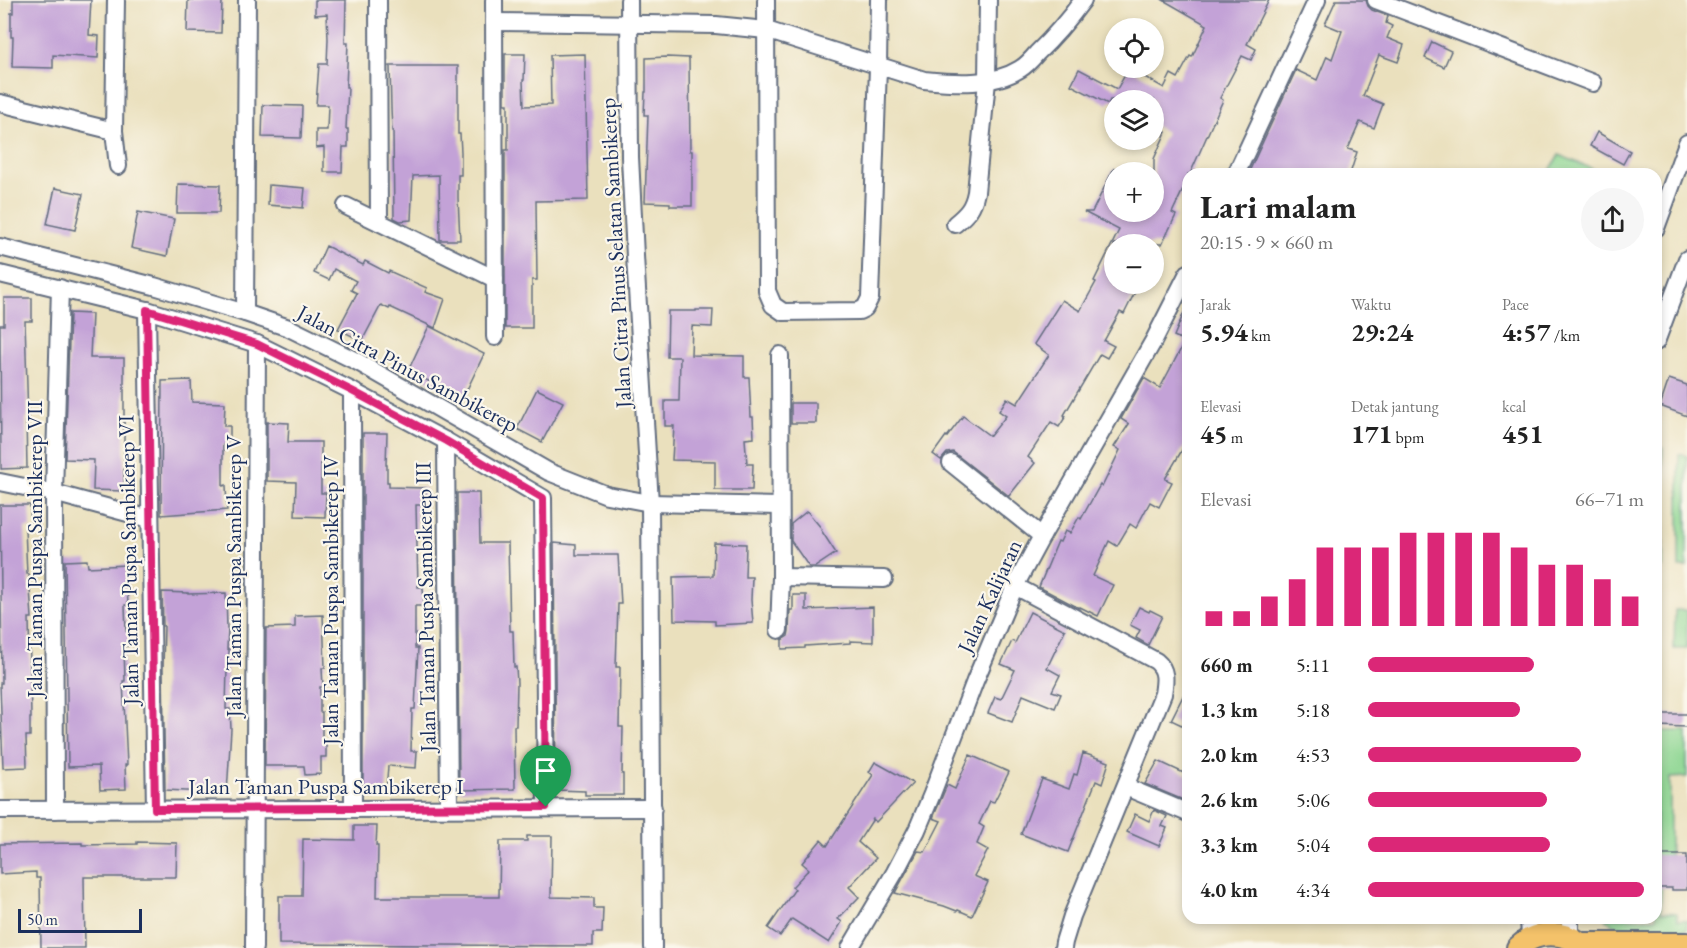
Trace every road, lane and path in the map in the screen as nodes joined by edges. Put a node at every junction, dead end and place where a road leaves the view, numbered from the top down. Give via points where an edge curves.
1 (116, 0) edge
2 (248, 0) edge
3 (378, 0) edge
4 (494, 0) edge
5 (629, 0) edge
6 (766, 0) edge
7 (879, 0) edge
8 (988, 0) edge
9 (1083, 0) edge
10 (1317, 0) edge
11 (1376, 0) edge
12 (494, 22) junction
13 (629, 24) junction
14 (766, 30) junction
15 (878, 67) junction
16 (987, 81) junction
17 (1593, 83) dead end
18 (0, 103) edge
19 (114, 131) junction
20 (1687, 143) edge
21 (118, 166) dead end
22 (1239, 168) edge
23 (346, 206) dead end
24 (1662, 212) edge
25 (379, 222) junction
26 (955, 224) dead end
27 (0, 247) edge
28 (1687, 259) edge
29 (0, 274) edge
30 (495, 279) junction
31 (1182, 285) edge
32 (60, 288) junction
33 (147, 310) junction
34 (245, 313) junction
35 (1662, 326) edge
36 (495, 337) dead end
37 (257, 344) junction
38 (780, 355) dead end
39 (352, 391) junction
40 (446, 441) junction
41 (951, 463) dead end
42 (0, 482) edge
43 (54, 493) junction
44 (650, 503) junction
45 (780, 506) junction
46 (150, 519) junction
47 (1042, 536) junction
48 (781, 577) junction
49 (884, 579) dead end
50 (1015, 586) junction
51 (779, 630) dead end
52 (1126, 787) junction
53 (546, 807) junction
54 (353, 808) junction
55 (449, 808) junction
56 (653, 808) junction
57 (155, 809) junction
58 (255, 809) junction
59 (0, 810) edge
60 (55, 810) junction
61 (1182, 810) edge
62 (1526, 935) edge
63 (1576, 937) edge
64 (1687, 944) edge
65 (254, 948) edge
66 (653, 948) edge
67 (850, 948) edge
68 (1063, 948) edge

1 - 19 street
2 - 34 street
3 - 25 street
4 - 12 street
5 - 13 street, Jalan Citra Pinus Selatan Sambikerep
6 - 14 street
7 - 15 street
8 - 16 street
9 - 16 street via 1057,34 1022,69
10 - 22 street
11 - 17 street
12 - 13 street
12 - 30 street
13 - 14 street
13 - 44 street, Jalan Citra Pinus Selatan Sambikerep via 631,168
14 - 15 street
14 - 15 street via 767,291 773,306 783,312 851,312 868,304
15 - 16 street via 924,80
16 - 26 street via 975,199 969,213
18 - 19 street
19 - 21 street
20 - 24 street
23 - 25 street
25 - 30 street
27 - 34 street, Jalan Citra Pinus Sambikerep
28 - 35 street
29 - 32 street
30 - 36 street
31 - 47 street, Jalan Kalijaran
32 - 33 street
32 - 43 street, Jalan Taman Puspa Sambikerep VII
33 - 37 street
33 - 46 street, Jalan Taman Puspa Sambikerep VI
34 - 44 street, Jalan Citra Pinus Sambikerep via 289,328 358,362 549,472 607,495
37 - 39 street
37 - 58 street, Jalan Taman Puspa Sambikerep V
38 - 45 street
39 - 40 street
39 - 54 street, Jalan Taman Puspa Sambikerep IV
40 - 53 street via 543,498
40 - 55 street, Jalan Taman Puspa Sambikerep III
41 - 47 street
42 - 43 street
43 - 46 street
43 - 60 street, Jalan Taman Puspa Sambikerep VII
44 - 45 street, Jalan Citra Pinus Sambikerep
44 - 56 street, Jalan Citra Pinus Selatan Sambikerep
45 - 48 street
46 - 57 street, Jalan Taman Puspa Sambikerep VI
47 - 50 street, Jalan Kalijaran
48 - 49 street
48 - 51 street
50 - 52 street via 1162,666 1163,694
50 - 67 street, Jalan Kalijaran via 917,830
52 - 61 street
52 - 68 street via 1072,916
53 - 55 street, Jalan Taman Puspa Sambikerep I
53 - 56 street, Jalan Taman Puspa Sambikerep I
54 - 55 street, Jalan Taman Puspa Sambikerep I
54 - 58 street, Jalan Taman Puspa Sambikerep I
56 - 66 street, Jalan Citra Pinus Selatan Sambikerep
57 - 58 street, Jalan Taman Puspa Sambikerep I
57 - 60 street, Jalan Taman Puspa Sambikerep I
58 - 65 street, Jalan Taman Puspa Sambikerep V
59 - 60 street, Jalan Taman Puspa Sambikerep I
62 - 63 main road
63 - 64 main road

